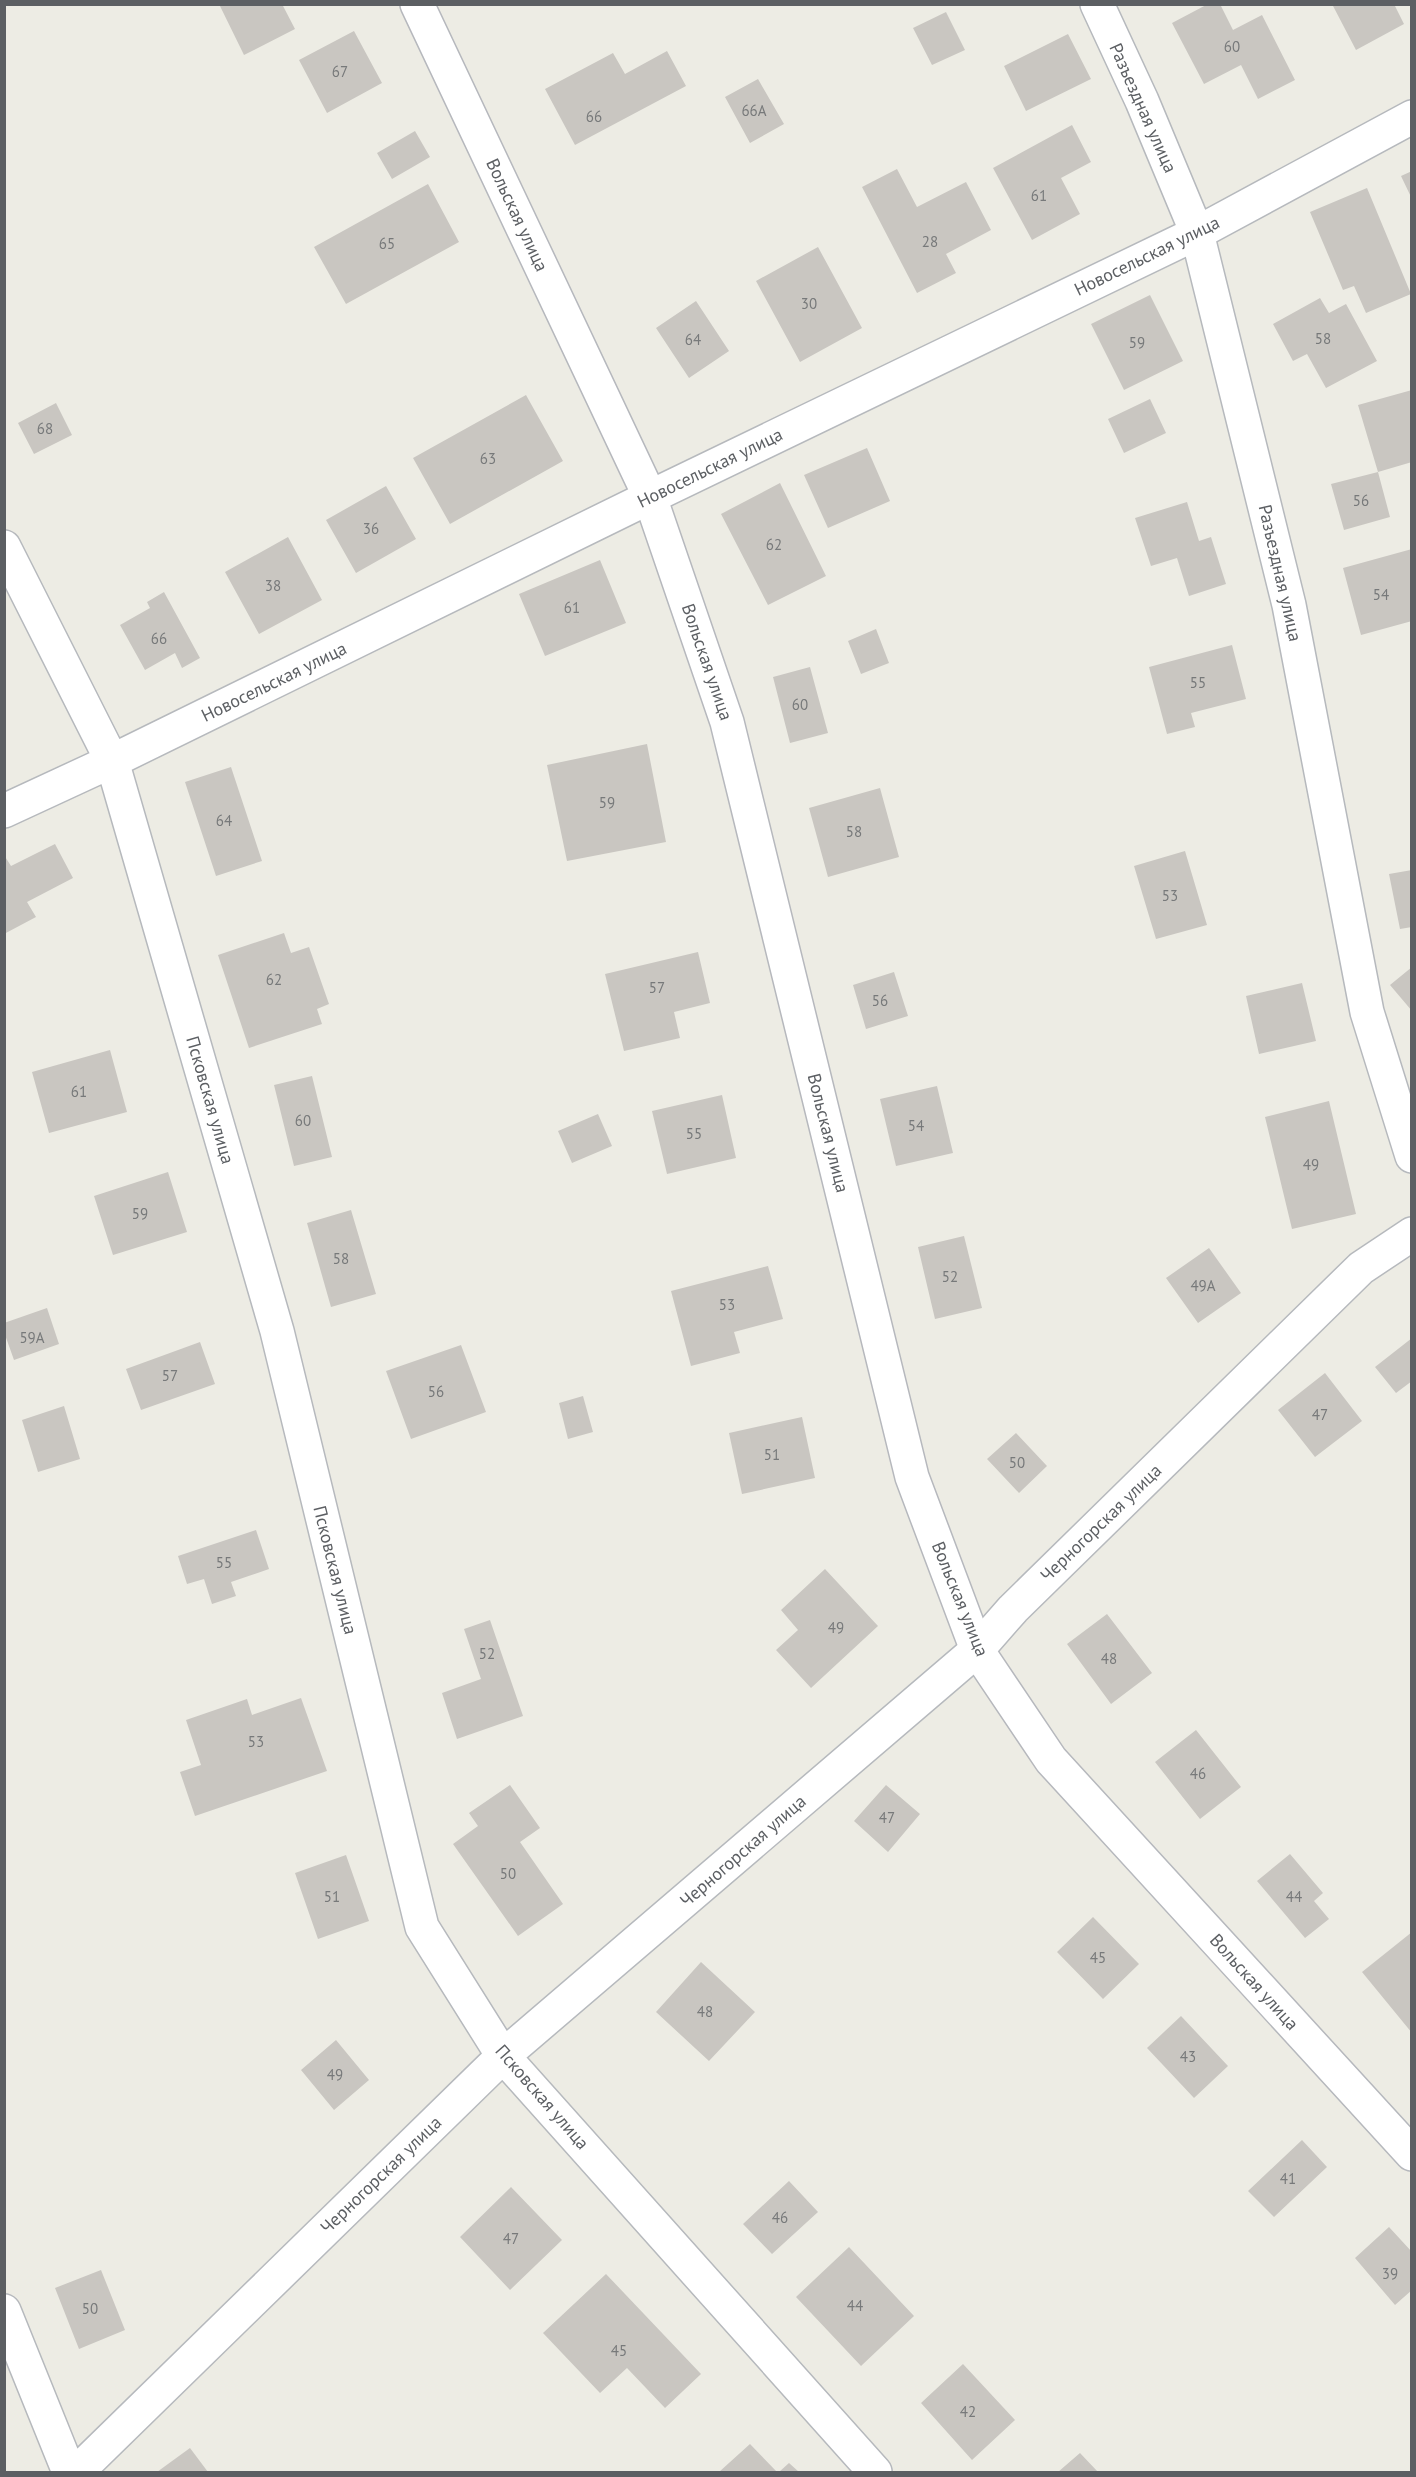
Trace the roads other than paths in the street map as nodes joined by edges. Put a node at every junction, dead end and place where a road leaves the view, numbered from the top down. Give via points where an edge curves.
1 (417, 4) edge
2 (1097, 4) edge
3 (1412, 117) edge
4 (1197, 233) junction
5 (650, 497) junction
6 (4, 547) edge
7 (112, 761) junction
8 (4, 811) edge
9 (1412, 1156) edge
10 (1412, 1234) edge
11 (977, 1650) junction
12 (503, 2056) junction
13 (1412, 2154) edge
14 (4, 2311) edge
15 (69, 2472) edge
16 (77, 2472) edge
17 (875, 2472) edge

1 - 5 street, Вольская улица
2 - 4 street, Разъездная улица
3 - 4 street, Новосельская улица
4 - 5 street, Новосельская улица
4 - 9 street, Разъездная улица via 1289,604 1367,1012
5 - 7 street, Новосельская улица
5 - 11 street, Вольская улица via 727,722 912,1477
6 - 7 street, Псковская улица
7 - 8 street, Новосельская улица
7 - 12 street, Псковская улица via 277,1330 422,1927
10 - 11 street, Черногорская улица via 1361,1268 1013,1609
11 - 12 street, Черногорская улица
11 - 13 street, Вольская улица via 1051,1760
12 - 16 street, Черногорская улица
12 - 17 street, Псковская улица
14 - 15 street

